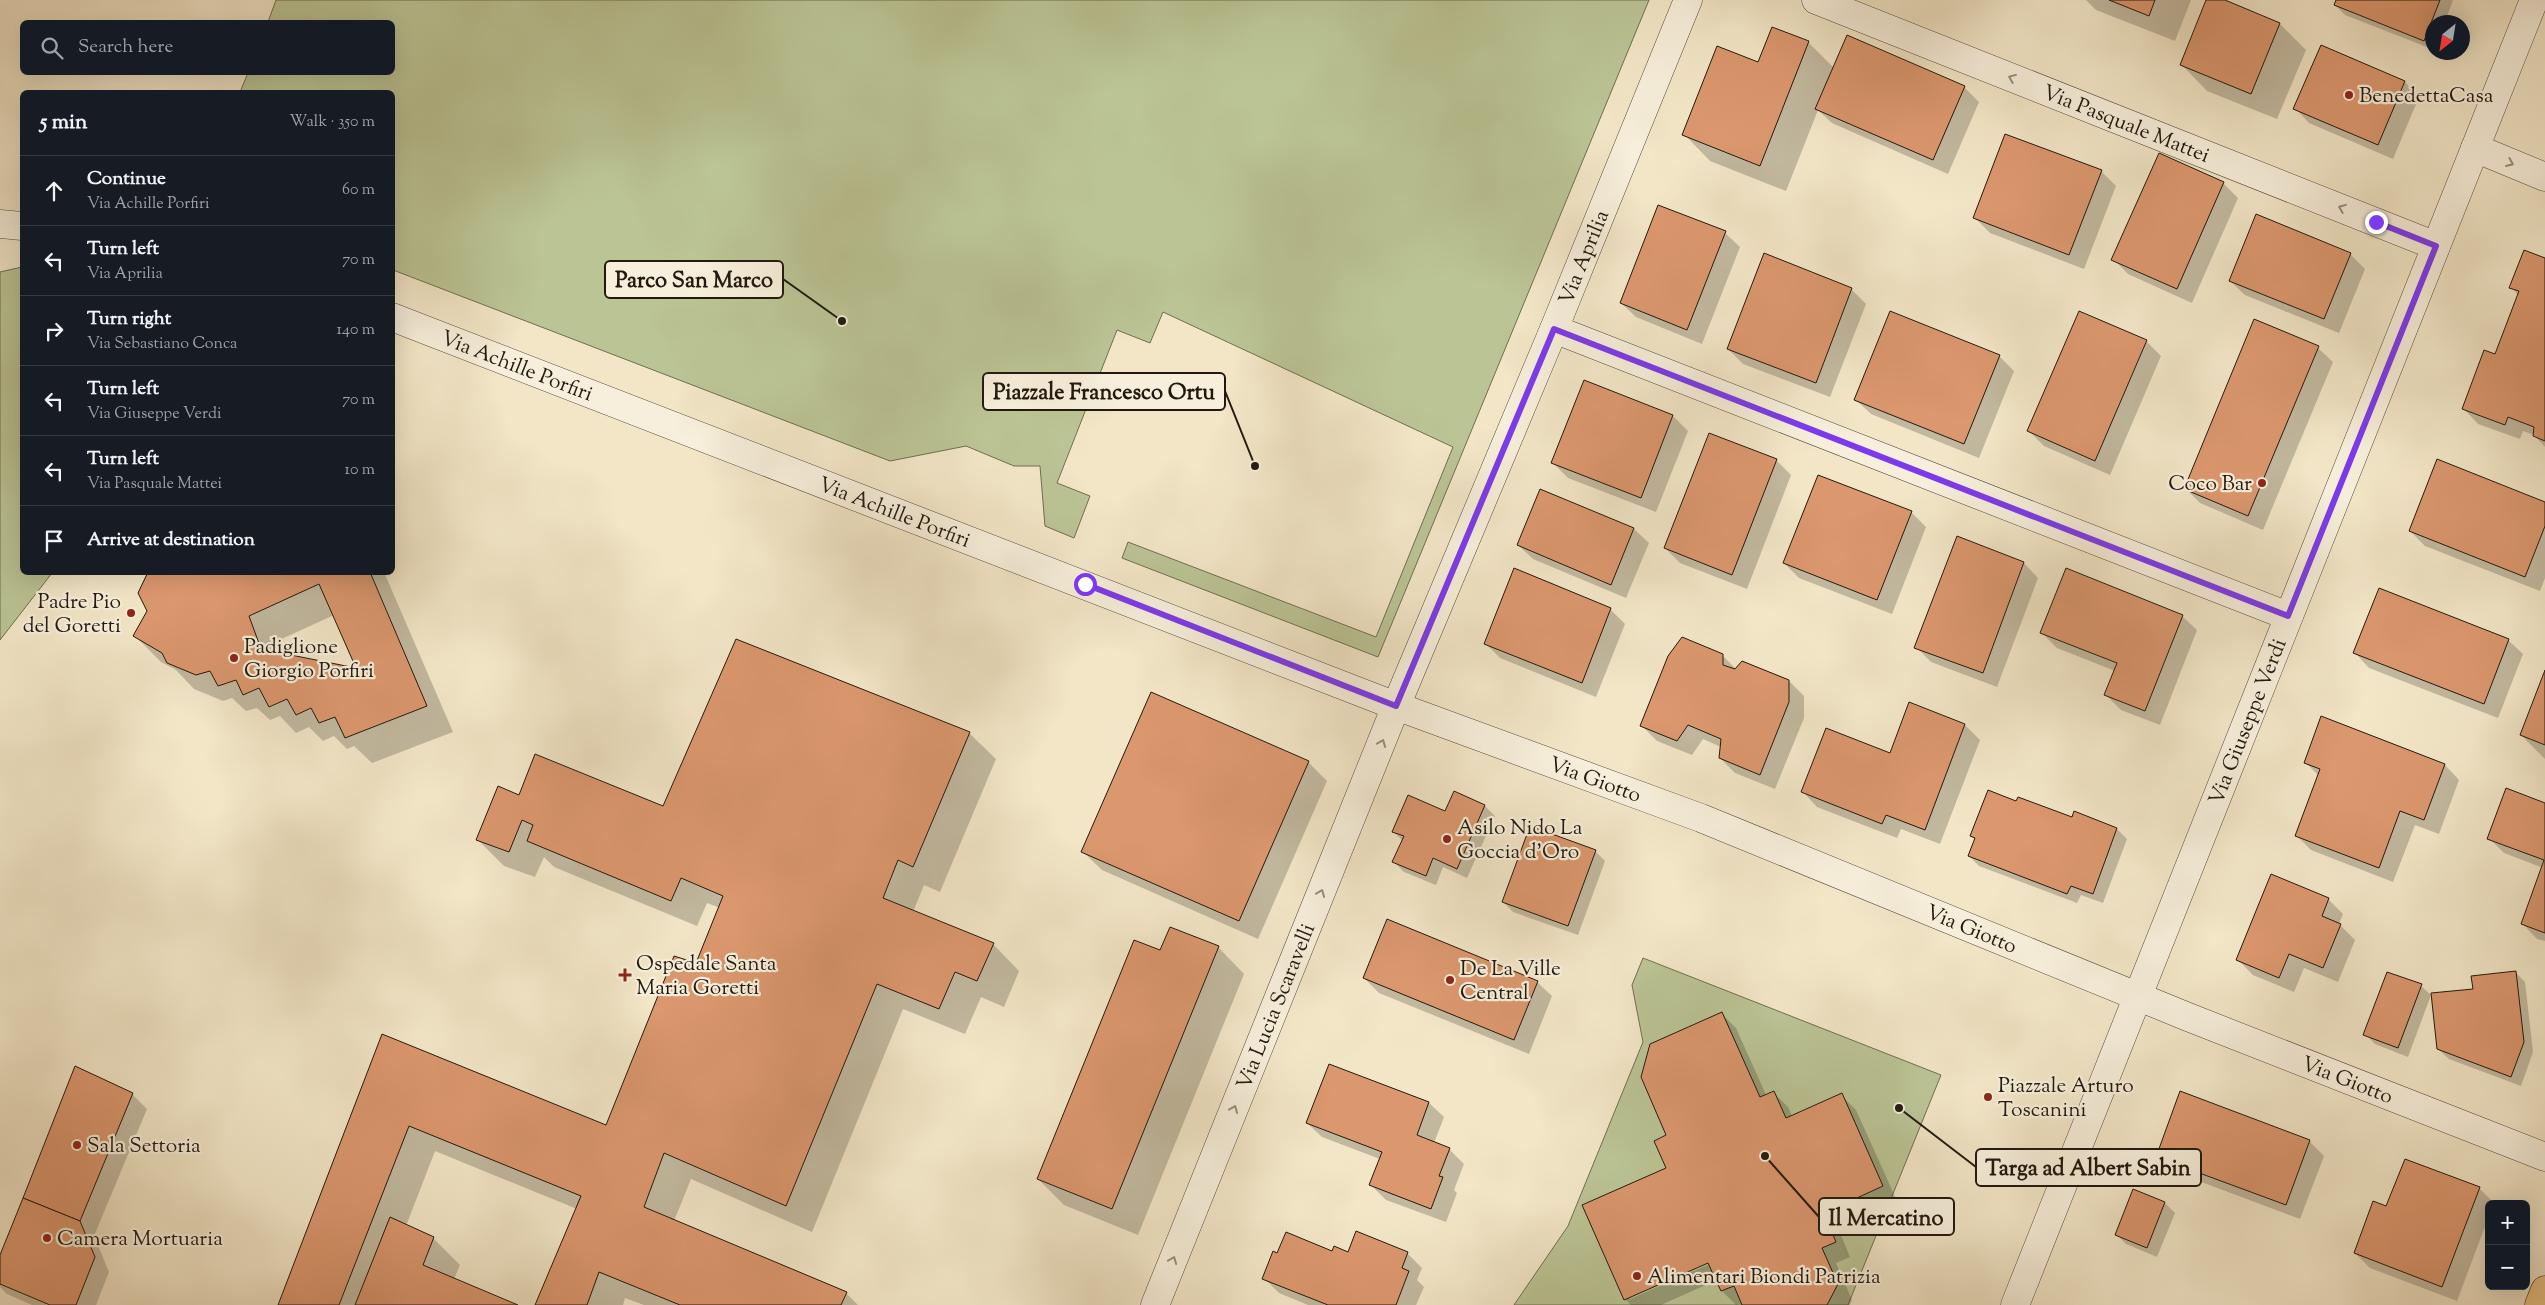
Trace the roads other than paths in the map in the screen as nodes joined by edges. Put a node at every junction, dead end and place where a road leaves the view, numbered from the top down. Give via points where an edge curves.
1 (1688, 0) edge
2 (1816, 0) edge
3 (2534, 0) edge
4 (2475, 148) junction
5 (2545, 177) edge
6 (2436, 246) junction
7 (395, 318) edge
8 (1554, 329) junction
9 (2288, 616) junction
10 (1396, 706) junction
11 (2139, 997) junction
12 (2545, 1157) edge
13 (2545, 1290) edge
14 (1155, 1305) edge
15 (2015, 1305) edge
16 (2539, 1305) edge

1 - 8 street, Via Aprilia
6 -> 2 street, Via Pasquale Mattei
3 - 4 street, Via Giuseppe Verdi
4 -> 5 street
4 - 6 street, Via Giuseppe Verdi
6 - 9 street, Via Giuseppe Verdi
7 - 10 street, Via Achille Porfiri
8 - 9 street
8 - 10 street, Via Aprilia
9 - 11 street, Via Giuseppe Verdi
10 - 11 street, Via Giotto via 1701,818
14 -> 10 street, Via Lucia Scaravelli
11 - 12 street, Via Giotto
11 - 15 street, Via Giuseppe Verdi
13 - 16 main road

